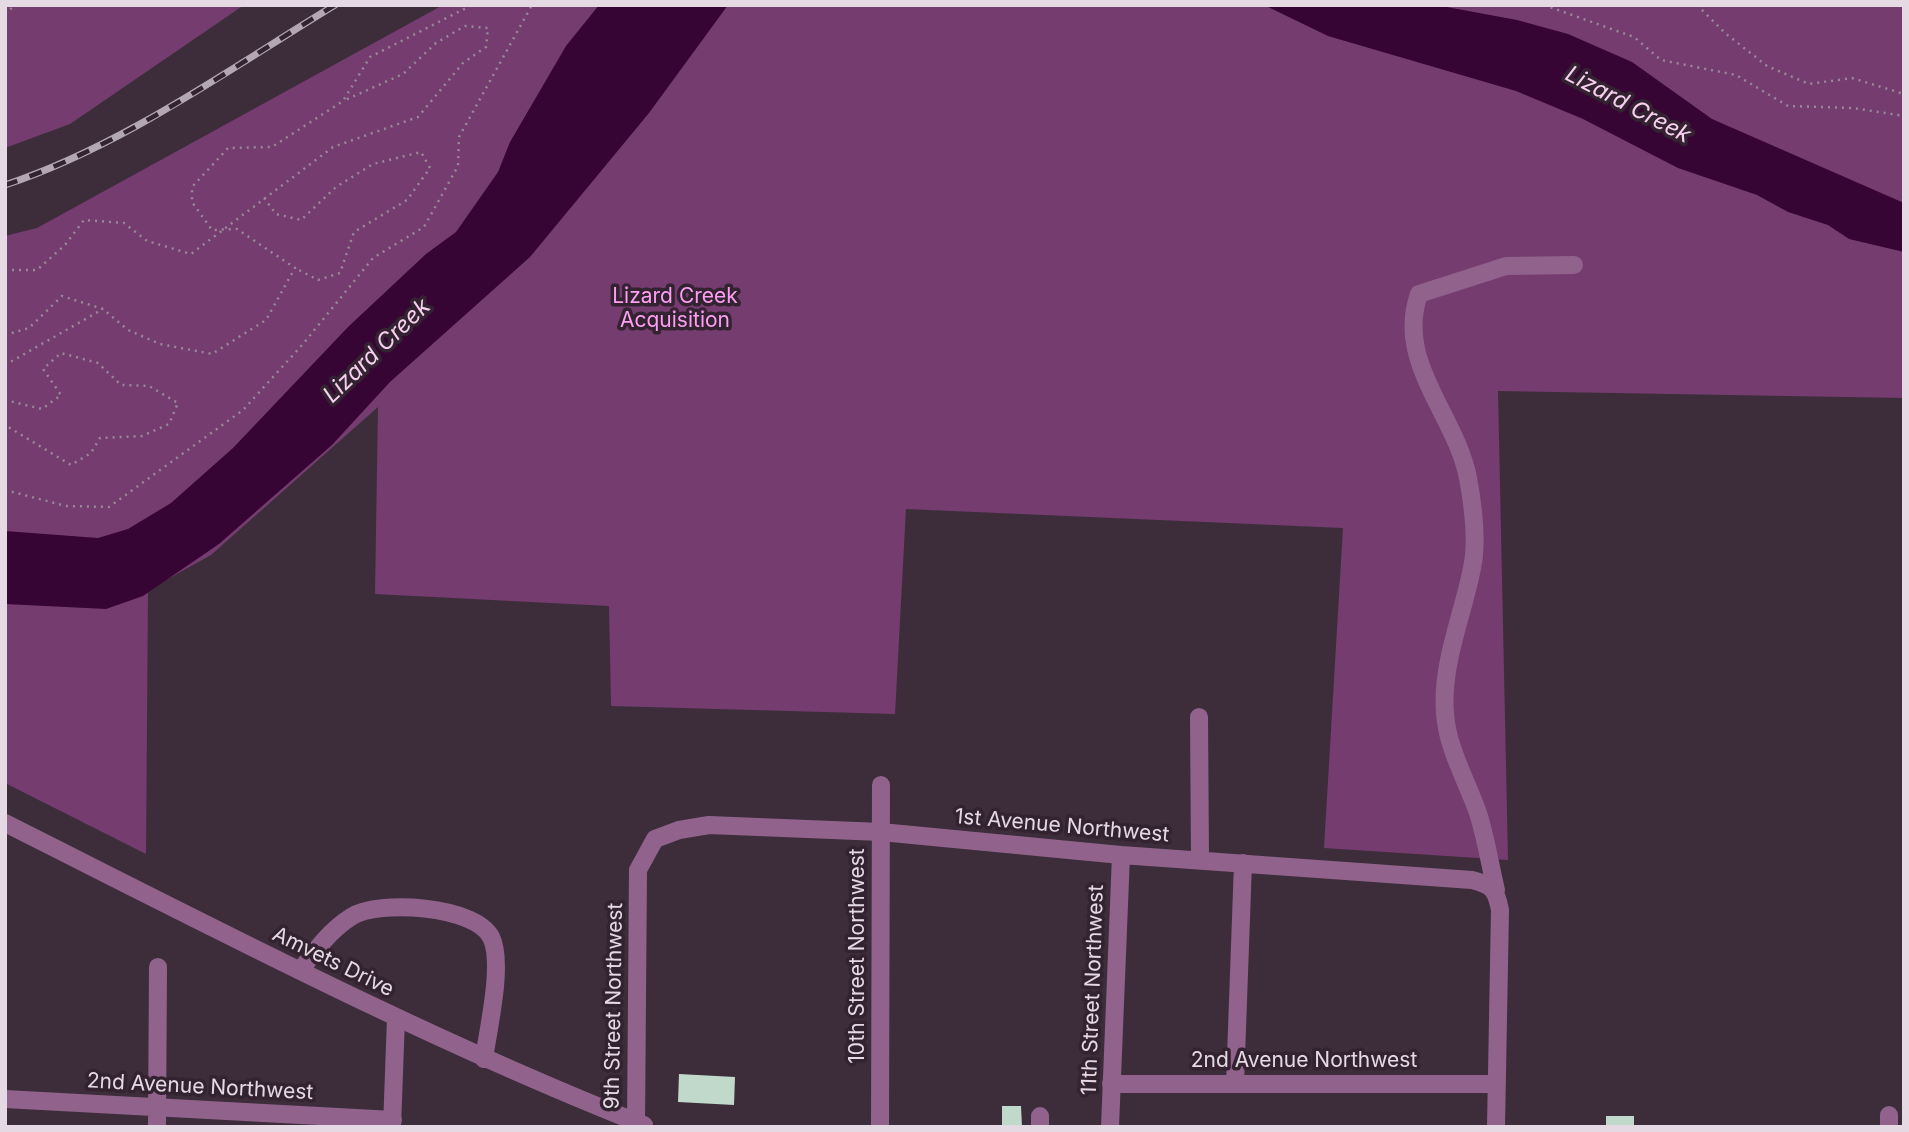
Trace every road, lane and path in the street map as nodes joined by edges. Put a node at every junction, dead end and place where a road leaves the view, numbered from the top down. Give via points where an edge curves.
1 (15, 5) edge
2 (472, 5) edge
3 (532, 5) edge
4 (1544, 5) edge
5 (1697, 5) edge
6 (5, 14) edge
7 (1904, 94) edge
8 (343, 100) junction
9 (1904, 116) edge
10 (264, 198) junction
11 (225, 230) junction
12 (1574, 265) dead end
13 (295, 268) junction
14 (5, 270) edge
15 (103, 309) junction
16 (5, 335) edge
17 (5, 365) edge
18 (5, 400) edge
19 (5, 425) edge
20 (5, 490) edge
21 (1199, 717) dead end
22 (881, 785) dead end
23 (5, 823) edge
24 (881, 832) junction
25 (1121, 855) junction
26 (1200, 860) junction
27 (1243, 863) junction
28 (638, 885) joint
29 (1496, 890) junction
30 (158, 967) dead end
31 (300, 971) junction
32 (396, 1018) junction
33 (484, 1059) junction
34 (1111, 1084) junction
35 (1235, 1084) junction
36 (1496, 1084) junction
37 (5, 1099) edge
38 (158, 1107) junction
39 (393, 1123) edge
40 (640, 1125) edge
41 (157, 1127) edge
42 (880, 1127) edge
43 (1110, 1127) edge
44 (1496, 1127) edge

1 - 6 path
2 - 8 path via 370,57
3 - 20 path via 459,137 458,166 424,227 373,258 243,410 110,507 66,506
4 - 9 path via 1634,37 1661,60 1736,75 1788,106 1853,108
5 - 7 path via 1767,66 1809,84 1852,78
8 - 10 path via 403,74 436,43 465,26 488,28 486,47 463,62 418,117 333,147
8 - 11 path via 272,146 228,148 192,187 192,202 212,230
10 - 11 path
10 - 13 path via 276,214 301,219 336,187 373,164 421,152 430,168 407,200 354,232 340,273 318,280
11 - 13 path via 237,229
11 - 14 path via 191,254 146,241 124,223 84,219 65,245 37,270
12 - 29 street via 1506,266 1419,295 1413,311 1418,363 1461,450 1468,479 1473,564 1445,679 1444,715 1479,815
13 - 15 path via 266,320 212,354 160,344 128,330
15 - 16 path via 62,296 29,328
15 - 17 path
18 - 19 path via 42,409 61,395 43,369 61,353 97,363 121,384 149,386 178,403 169,424 142,436 100,438 91,453 71,464
21 - 26 street
22 - 24 street, 10th Street Northwest
23 - 31 street, Amvets Drive
24 - 25 street, 1st Avenue Northwest
24 - 28 street, 1st Avenue Northwest via 709,825 679,830 655,839 638,870
24 - 42 street, 10th Street Northwest
25 - 26 street, 1st Avenue Northwest
25 - 34 street, 11th Street Northwest
26 - 27 street, 1st Avenue Northwest
27 - 29 street, 1st Avenue Northwest via 1472,880
27 - 35 street
28 - 40 street, 9th Street Northwest
29 - 36 street via 1500,909
30 - 38 street
31 - 32 street, Amvets Drive
31 - 33 street via 323,940 353,915 388,907 425,908 476,922 491,936 495,953
32 - 33 street, Amvets Drive
32 - 39 street
33 - 40 street, Amvets Drive
34 - 35 street, 2nd Avenue Northwest
34 - 43 street, 11th Street Northwest
35 - 36 street, 2nd Avenue Northwest
36 - 44 street
37 - 38 street, 2nd Avenue Northwest
38 - 39 street, 2nd Avenue Northwest
38 - 41 street

